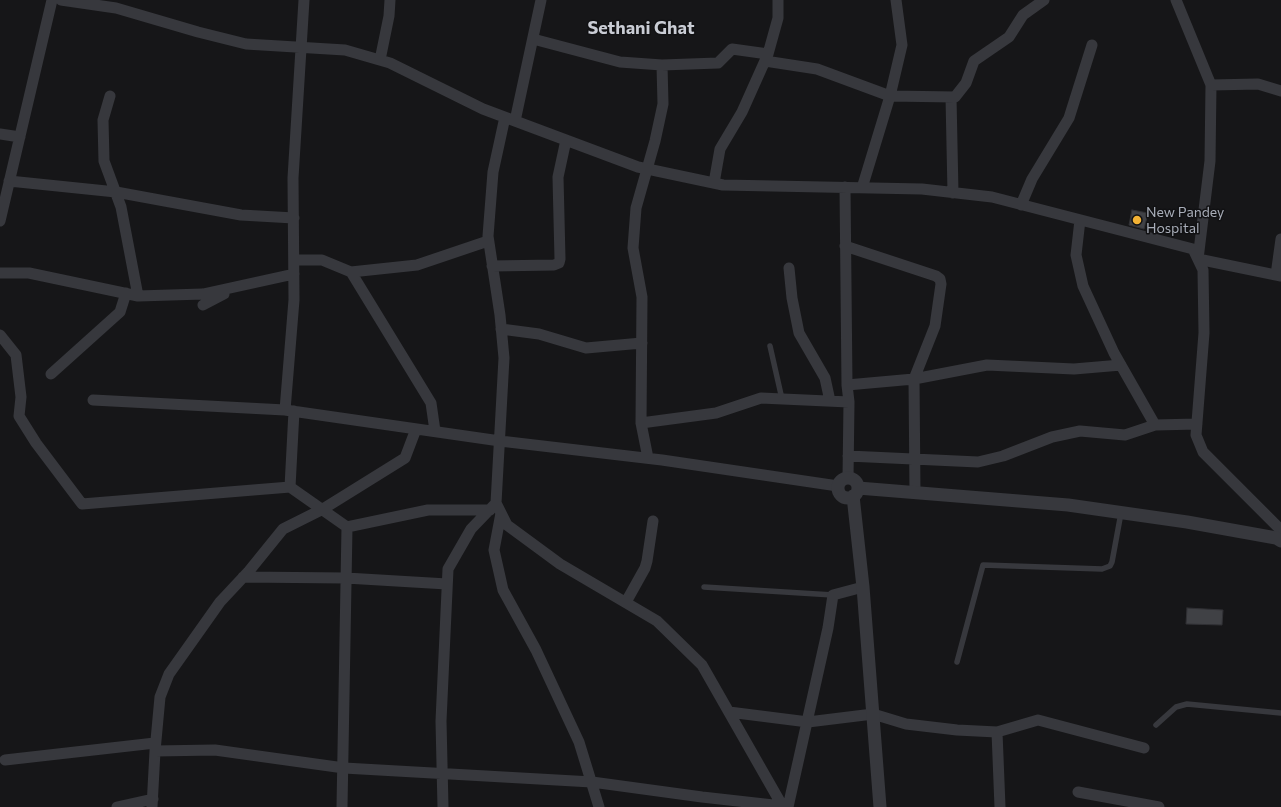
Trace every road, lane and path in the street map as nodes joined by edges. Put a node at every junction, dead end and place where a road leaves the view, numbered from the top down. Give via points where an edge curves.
1 (52, 0) edge
2 (61, 0) edge
3 (304, 0) edge
4 (390, 0) edge
5 (541, 0) edge
6 (778, 0) edge
7 (896, 0) edge
8 (1044, 0) edge
9 (1176, 0) edge
10 (532, 39) junction
11 (1092, 45) dead end
12 (300, 47) junction
13 (767, 58) junction
14 (380, 60) junction
15 (662, 65) junction
16 (1211, 85) junction
17 (1281, 91) edge
18 (110, 96) dead end
19 (890, 96) junction
20 (951, 97) junction
21 (510, 119) junction
22 (0, 134) edge
23 (20, 137) junction
24 (566, 140) junction
25 (647, 169) junction
26 (10, 181) junction
27 (714, 183) junction
28 (845, 187) junction
29 (862, 188) junction
30 (116, 192) junction
31 (953, 193) junction
32 (1020, 205) junction
33 (2, 206) edge
34 (294, 218) junction
35 (1080, 220) junction
36 (0, 221) edge
37 (1281, 239) edge
38 (488, 241) junction
39 (846, 246) junction
40 (1198, 258) junction
41 (294, 260) junction
42 (492, 266) junction
43 (789, 268) dead end
44 (351, 272) junction
45 (0, 273) edge
46 (294, 274) junction
47 (1278, 275) edge
48 (236, 287) junction
49 (126, 293) junction
50 (138, 296) junction
51 (203, 305) dead end
52 (501, 329) junction
53 (0, 334) edge
54 (642, 343) junction
55 (770, 346) dead end
56 (1121, 365) junction
57 (51, 374) dead end
58 (914, 379) junction
59 (847, 385) junction
60 (782, 399) junction
61 (93, 400) dead end
62 (830, 401) junction
63 (849, 402) junction
64 (290, 410) junction
65 (641, 423) junction
66 (1197, 424) junction
67 (1155, 425) junction
68 (416, 428) junction
69 (435, 431) junction
70 (500, 441) junction
71 (848, 456) junction
72 (648, 458) junction
73 (916, 459) junction
74 (843, 482) junction
75 (290, 487) junction
76 (856, 492) junction
77 (915, 493) junction
78 (323, 509) junction
79 (496, 509) junction
80 (1121, 513) junction
81 (653, 521) dead end
82 (346, 527) junction
83 (1281, 530) edge
84 (1281, 541) edge
85 (243, 577) junction
86 (346, 578) junction
87 (447, 584) junction
88 (704, 587) dead end
89 (863, 587) junction
90 (833, 595) junction
91 (626, 602) junction
92 (958, 662) dead end
93 (729, 712) junction
94 (1281, 713) edge
95 (873, 714) junction
96 (808, 722) junction
97 (1156, 725) dead end
98 (997, 732) junction
99 (155, 747) junction
100 (1144, 748) dead end
101 (5, 760) dead end
102 (344, 768) junction
103 (442, 774) junction
104 (592, 782) junction
105 (1078, 792) dead end
106 (153, 803) edge
107 (767, 806) edge
108 (117, 807) edge
109 (342, 807) edge
110 (443, 807) edge
111 (599, 807) edge
112 (784, 807) edge
113 (880, 807) edge
114 (1000, 807) edge
115 (1159, 807) edge

1 - 23 street
2 - 12 street via 116,8 246,44
3 - 12 street
4 - 14 street
5 - 10 street
6 - 13 street via 778,18
7 - 19 street via 902,45
8 - 20 street via 1023,15 1009,37 974,61 966,83 955,97
9 - 16 street
10 - 15 street via 620,62
10 - 21 street
11 - 32 street via 1069,118
12 - 14 street via 345,50
12 - 34 street via 293,178
13 - 15 street via 732,49 718,63
13 - 19 street via 817,69
13 - 27 street via 742,112 720,149
14 - 21 street via 483,109
15 - 25 street via 663,104
16 - 17 street via 1258,84
16 - 40 street via 1210,161
18 - 30 street via 103,120 104,161
19 - 20 street
19 - 29 street
20 - 31 street
21 - 24 street
21 - 38 street via 493,172
22 - 23 street
23 - 26 street
24 - 25 street
24 - 42 street via 558,177 559,263
25 - 27 street
25 - 54 street via 636,208 633,248 642,297
26 - 30 street
26 - 33 street
27 - 28 street
28 - 29 street
28 - 39 street
29 - 31 street via 922,189
30 - 34 street via 241,215
30 - 50 street
31 - 32 street via 992,197
32 - 35 street
33 - 36 street
34 - 41 street
35 - 40 street via 1193,249
35 - 56 street via 1076,255 1083,286
37 - 47 street
38 - 42 street
38 - 44 street via 417,265
39 - 58 street via 940,279 935,326
39 - 59 street
40 - 47 street
40 - 66 street via 1203,270 1204,333
41 - 44 street via 322,260
41 - 46 street
42 - 52 street
43 - 62 street via 799,333 825,378
44 - 69 street via 431,403
45 - 49 street via 29,272
46 - 48 street
46 - 64 street
48 - 50 street via 203,294
48 - 51 street
49 - 50 street
49 - 57 street via 120,312
52 - 54 street via 539,334 586,348
52 - 70 street via 504,358
53 - 75 street via 16,355 21,397 19,416 82,504
54 - 65 street
55 - 60 lane
56 - 58 street via 1074,369 987,365
56 - 67 street
58 - 59 street
58 - 73 street
59 - 63 street
60 - 62 street
60 - 65 street via 761,398 716,413
61 - 64 street
62 - 63 street
63 - 71 street
64 - 68 street
64 - 75 street
65 - 72 street
66 - 67 street
66 - 83 street via 1196,436 1203,452
67 - 73 street via 1125,435 1080,431 1052,437 1003,456 978,462
68 - 69 street
68 - 78 street via 405,458
69 - 70 street
70 - 72 street
70 - 79 street
71 - 73 street
71 - 74 street
72 - 74 street
73 - 77 street
74 - 76 street via 854,480 858,485
74 - 76 street via 838,489 841,495 847,498
75 - 78 street
76 - 77 street
76 - 89 street
77 - 80 street via 1068,505
78 - 82 street
78 - 85 street via 283,529
79 - 82 street via 428,510
79 - 87 street via 471,529 448,569
79 - 91 street via 507,525 560,564
79 - 104 street via 494,550 503,590 536,650 579,742
80 - 84 street via 1188,522
80 - 92 lane via 1110,566 1102,569 983,565
81 - 91 street via 647,561
82 - 86 street
85 - 86 street
85 - 99 street via 220,602 169,674 160,697
86 - 87 street
86 - 102 street
87 - 103 street via 441,721
88 - 90 lane
89 - 90 street
89 - 95 street
90 - 96 street
91 - 93 street via 657,621 702,665
93 - 96 street
93 - 112 street
94 - 97 lane via 1187,704 1176,707
95 - 96 street
95 - 98 street via 906,724
95 - 113 street
96 - 112 street
98 - 100 street via 1038,720
98 - 114 street
99 - 101 street
99 - 102 street via 215,750
99 - 106 street
102 - 103 street
102 - 109 street
103 - 104 street
103 - 110 street
104 - 107 street
104 - 111 street
105 - 115 street
106 - 108 street
107 - 112 street

